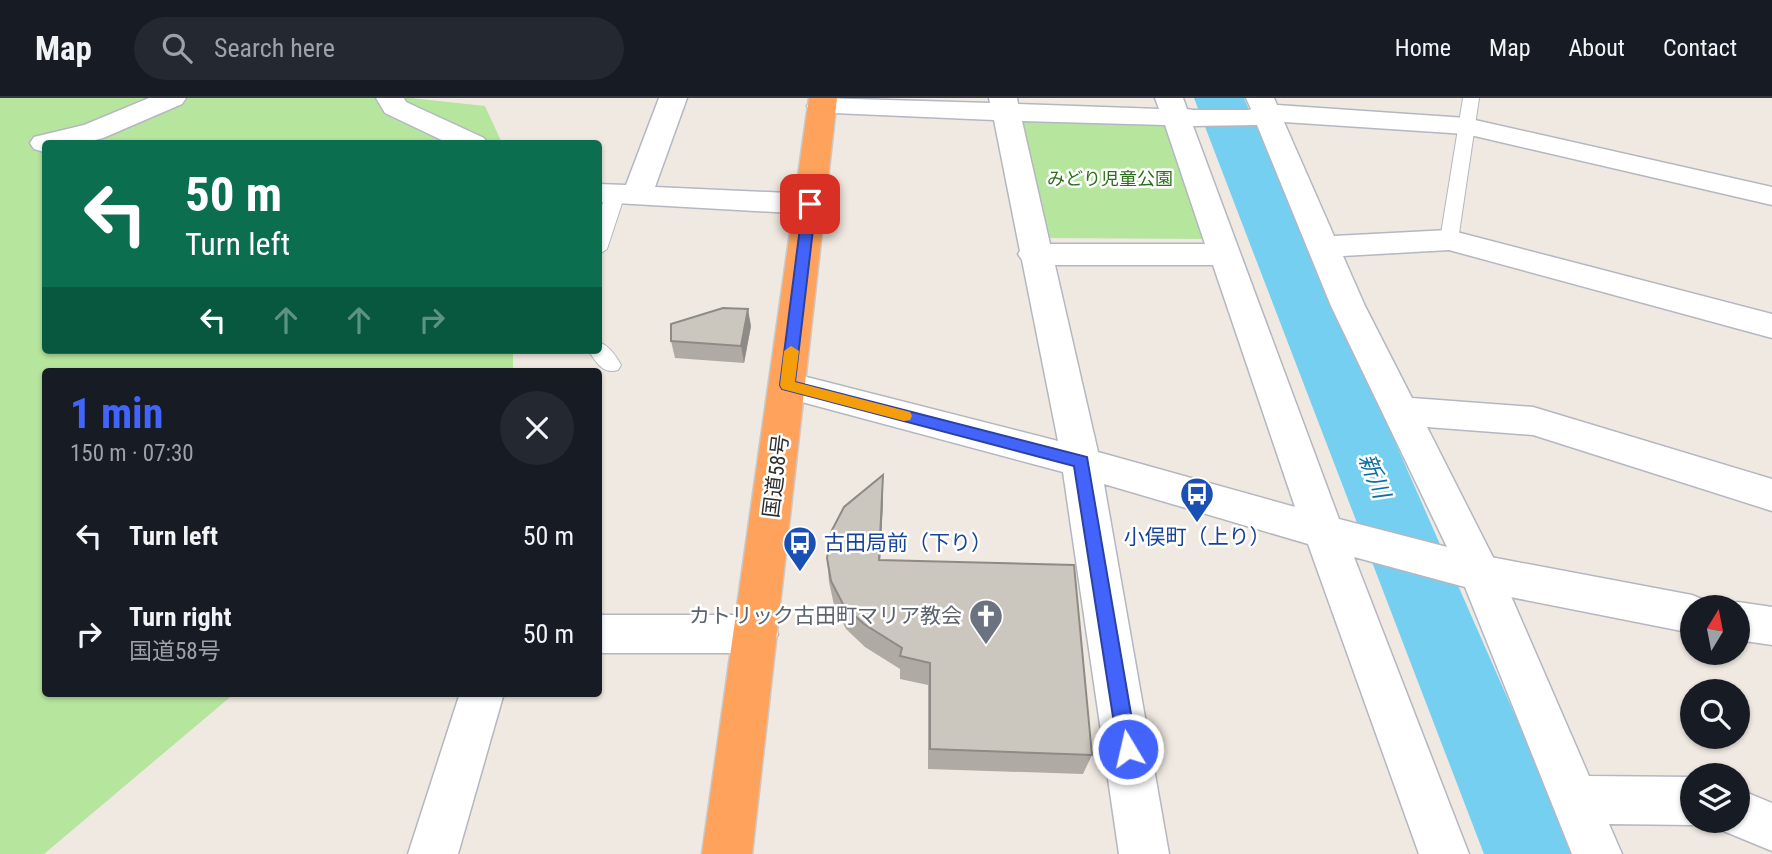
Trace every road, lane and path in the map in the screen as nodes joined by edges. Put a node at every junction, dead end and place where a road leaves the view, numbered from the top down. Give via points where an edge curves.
1 (172, 98) edge
2 (390, 98) edge
3 (673, 98) edge
4 (822, 102) edge
5 (1004, 106) edge
6 (1179, 110) edge
7 (1259, 110) edge
8 (1469, 112) edge
9 (57, 140) edge
10 (465, 140) edge
11 (617, 194) edge
12 (1772, 196) edge
13 (810, 204) junction
14 (602, 237) edge
15 (1449, 240) junction
16 (1322, 247) junction
17 (1034, 254) junction
18 (1226, 256) junction
19 (1772, 326) edge
20 (787, 385) junction
21 (1398, 411) junction
22 (1081, 462) junction
23 (1772, 495) edge
24 (1338, 535) junction
25 (1471, 571) junction
26 (1680, 612) edge
27 (1750, 623) edge
28 (1772, 626) edge
29 (602, 634) edge
30 (755, 634) junction
31 (481, 697) edge
32 (1574, 800) junction
33 (1680, 801) edge
34 (1750, 818) edge
35 (1772, 827) edge
36 (433, 854) edge
37 (727, 854) edge
38 (1144, 854) edge
39 (1444, 854) edge
40 (1597, 854) edge

1 - 9 street via 93,132
2 - 10 street via 395,107
3 - 11 street
4 - 5 street
4 - 13 highway, 国道58号
5 - 6 street
5 - 17 street
6 - 7 street
6 - 18 street
7 - 8 street
7 - 16 street
8 - 12 street
8 - 15 lane
11 - 13 street
11 - 14 lane
13 - 20 highway, 国道58号
15 - 16 street
15 - 19 street
16 - 21 street
17 - 18 street
17 - 22 street
18 - 24 street
20 - 22 street
20 - 30 highway, 国道58号
21 - 23 street via 1533,421
21 - 25 street
22 - 24 street
22 - 38 street
24 - 25 street
24 - 39 street
25 - 26 street
25 - 32 street
27 - 28 street
29 - 30 street
30 - 37 highway, 国道58号
31 - 36 street
32 - 33 street
32 - 40 street
34 - 35 street

